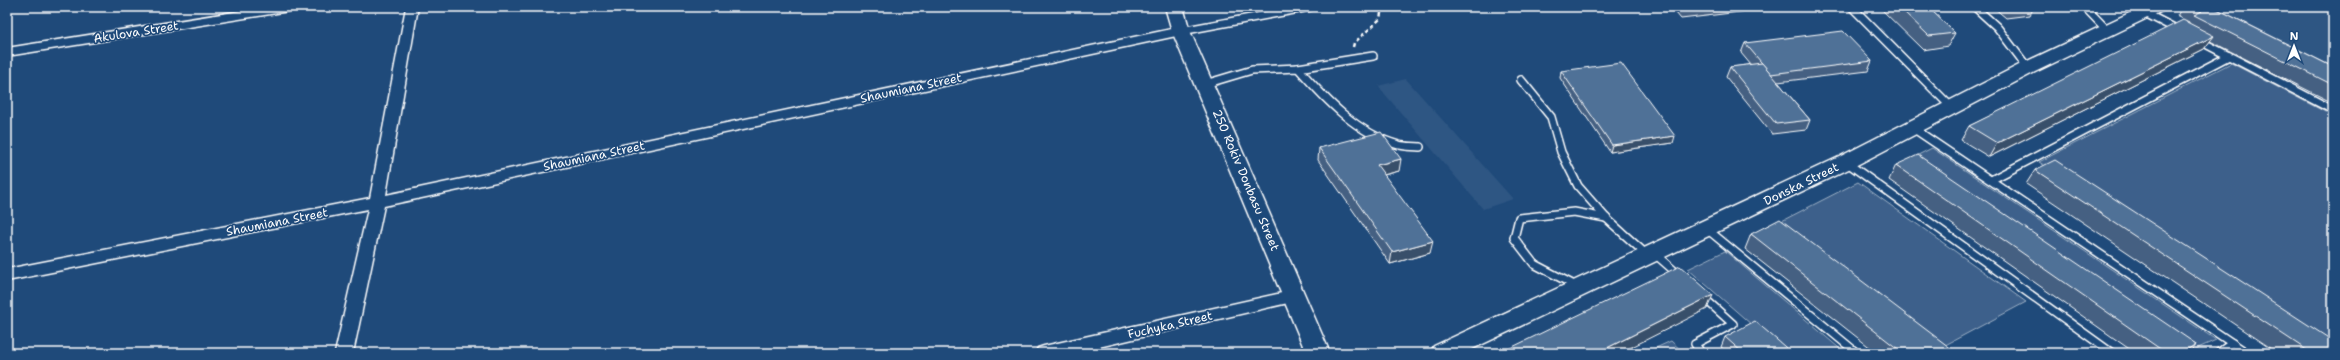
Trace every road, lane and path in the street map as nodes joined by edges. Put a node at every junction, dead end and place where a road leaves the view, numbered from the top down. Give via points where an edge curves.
1 (290, 7) edge
2 (412, 7) edge
3 (1174, 7) edge
4 (1310, 7) edge
5 (1382, 7) edge
6 (1852, 7) edge
7 (1975, 7) edge
8 (2084, 7) edge
9 (2151, 10) edge
10 (2107, 30) junction
11 (1181, 31) junction
12 (2187, 34) edge
13 (2194, 38) edge
14 (7, 52) edge
15 (1373, 56) dead end
16 (2229, 56) junction
17 (1351, 60) junction
18 (1298, 68) junction
19 (2028, 68) junction
20 (1521, 80) dead end
21 (1205, 84) junction
22 (1952, 108) junction
23 (2333, 110) edge
24 (1913, 128) junction
25 (1420, 146) dead end
26 (1846, 162) junction
27 (1991, 180) junction
28 (377, 202) junction
29 (1606, 218) junction
30 (1707, 229) junction
31 (1651, 255) junction
32 (7, 275) edge
33 (1683, 279) edge
34 (1580, 288) junction
35 (1694, 289) edge
36 (1295, 296) junction
37 (2232, 343) junction
38 (344, 353) edge
39 (1044, 353) edge
40 (1318, 353) edge
41 (1442, 353) edge
42 (1701, 353) edge
43 (1857, 353) edge
44 (2112, 353) edge
45 (2218, 353) edge
46 (2247, 353) edge

1 - 14 street, Akulova Street
2 - 28 street
3 - 11 street, 250 Rokiv Donbasu Street
4 - 11 lane
5 - 17 path via 1380,19 1354,43
6 - 22 lane
7 - 19 lane via 1997,27
8 - 10 lane
9 - 10 street, Donska Street
9 - 12 lane
10 - 19 street, Donska Street
11 - 21 street, 250 Rokiv Donbasu Street
11 - 28 street, Shaumiana Street
13 - 16 lane
15 - 17 lane
16 - 23 lane
16 - 27 lane
17 - 18 lane
18 - 21 lane via 1252,70
18 - 25 lane via 1320,93 1378,138 1399,146
19 - 22 street, Donska Street
20 - 29 lane via 1551,117 1561,152 1578,186
21 - 36 street, 250 Rokiv Donbasu Street
22 - 24 street, Donska Street
24 - 26 street, Donska Street
24 - 27 lane
26 - 30 street, Donska Street
26 - 44 lane
27 - 37 lane
28 - 32 street, Shaumiana Street
28 - 38 street
29 - 31 lane
29 - 34 lane via 1574,212 1519,218 1514,238 1534,264
30 - 31 street, Donska Street
30 - 43 lane
31 - 33 lane
31 - 34 street, Donska Street
34 - 41 street, Donska Street
35 - 42 lane via 1734,324 1695,344
36 - 39 street, Fuchyka Street
36 - 40 street, 250 Rokiv Donbasu Street
37 - 45 lane
37 - 46 lane

